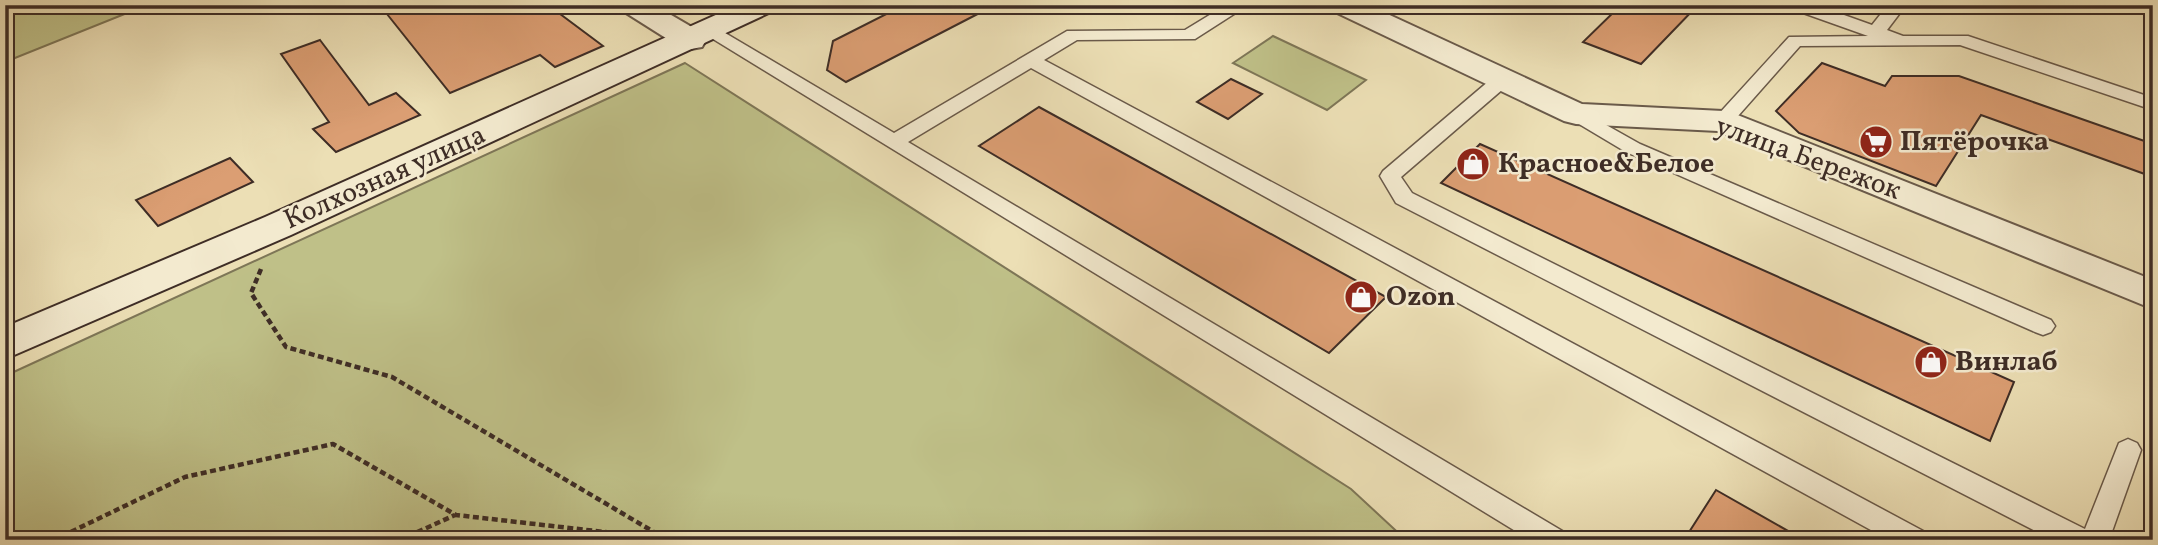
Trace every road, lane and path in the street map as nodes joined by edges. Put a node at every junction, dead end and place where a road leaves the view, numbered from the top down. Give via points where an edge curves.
1 (633, 5) edge
2 (762, 5) edge
3 (1239, 5) edge
4 (1343, 5) edge
5 (1798, 5) edge
6 (1897, 5) edge
7 (1876, 32) junction
8 (700, 36) junction
9 (1901, 41) junction
10 (1030, 60) junction
11 (1503, 79) junction
12 (2153, 104) edge
13 (1576, 114) junction
14 (1723, 121) junction
15 (893, 142) junction
16 (278, 226) junction
17 (2153, 295) edge
18 (2043, 326) dead end
19 (5, 344) edge
20 (2128, 450) dead end
21 (456, 514) junction
22 (666, 539) edge
23 (54, 540) edge
24 (400, 540) edge
25 (1554, 540) edge
26 (1915, 540) edge
27 (2080, 540) edge
28 (2095, 540) edge

1 - 8 street
2 - 8 street, Колхозная улица
3 - 10 lane via 1189,35 1073,35
4 - 11 street, улица Бережок
5 - 7 lane
6 - 7 lane
7 - 9 lane
8 - 15 lane
8 - 16 street, Колхозная улица
9 - 12 lane via 1962,40
9 - 14 lane via 1795,41
10 - 15 lane
10 - 26 lane
11 - 13 street, улица Бережок
11 - 27 lane via 1390,176 1404,198
13 - 14 street, улица Бережок
13 - 18 lane via 1633,148
14 - 17 street, улица Бережок
15 - 25 lane
16 - 19 street, Колхозная улица
16 - 22 path via 251,293 286,347 392,377
20 - 28 lane
21 - 22 path
21 - 23 path via 333,444 185,477
21 - 24 path

